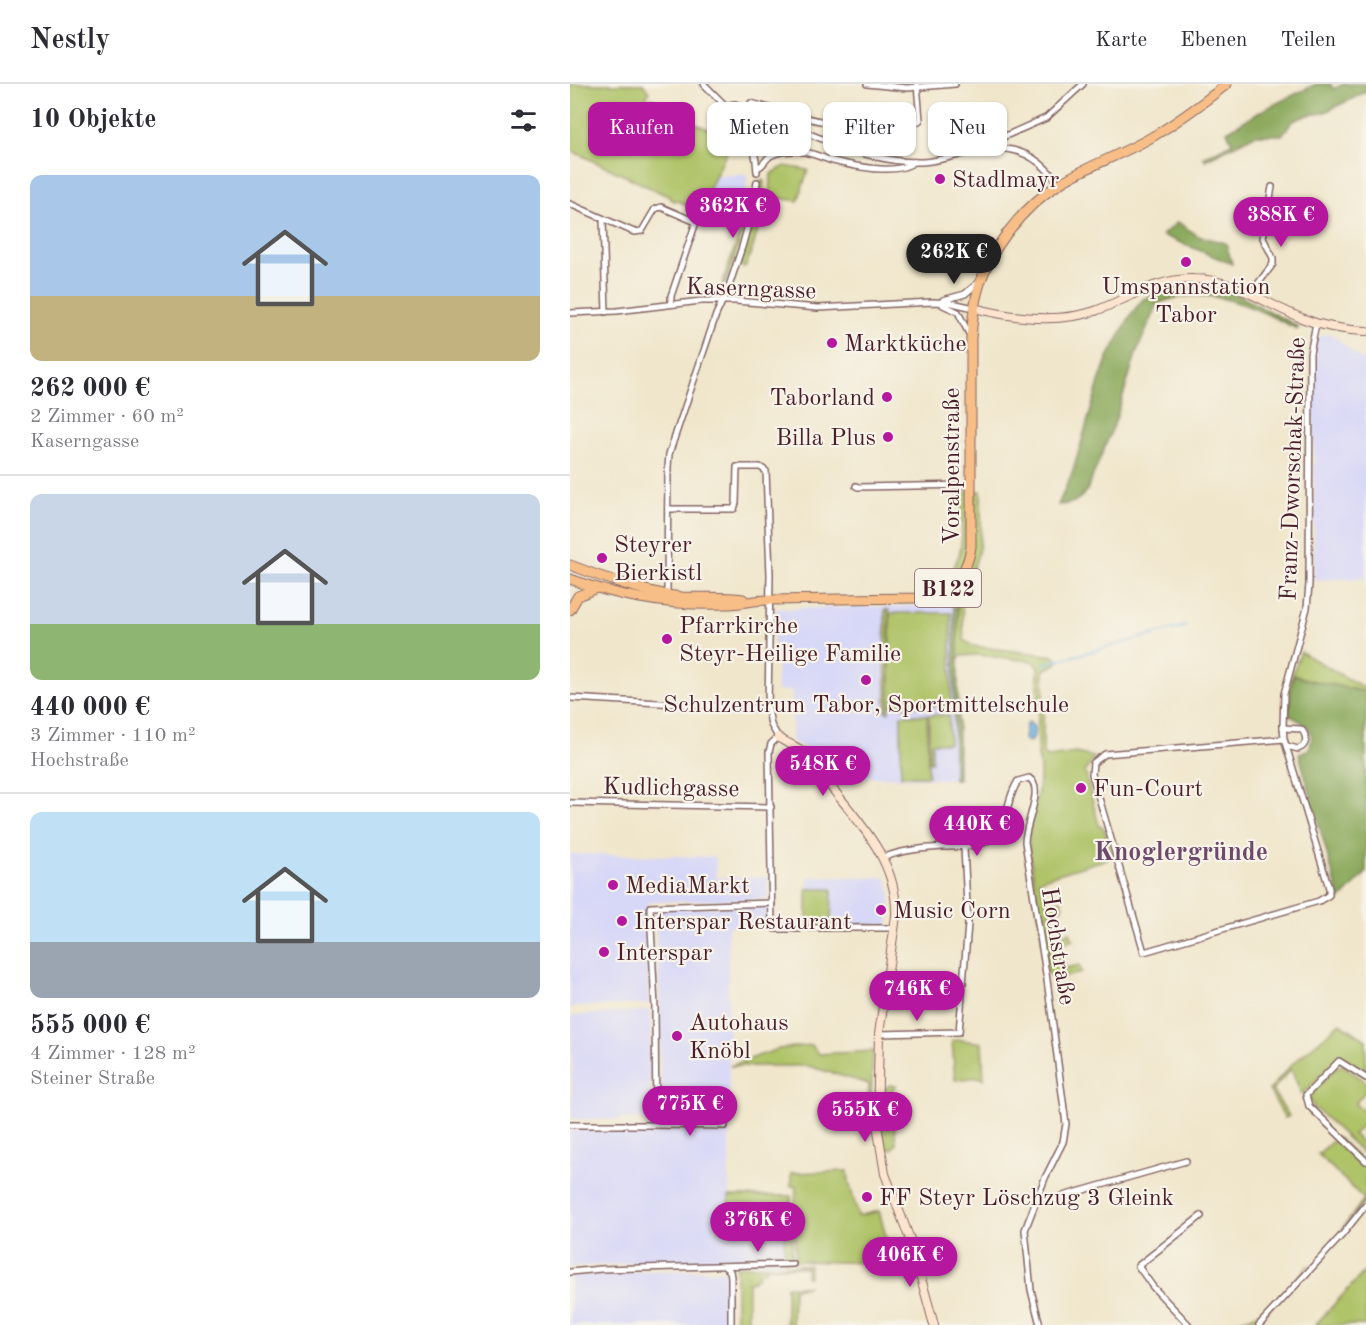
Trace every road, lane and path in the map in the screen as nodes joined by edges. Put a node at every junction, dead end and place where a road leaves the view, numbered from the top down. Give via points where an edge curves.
1 (704, 84) edge
2 (867, 84) edge
3 (955, 84) edge
4 (1083, 84) edge
5 (1227, 84) edge
6 (917, 86) edge
7 (722, 102) edge
8 (811, 119) edge
9 (811, 134) edge
10 (1007, 135) edge
11 (811, 153) edge
12 (754, 156) edge
13 (771, 156) edge
14 (914, 162) junction
15 (757, 182) dead end
16 (1059, 184) junction
17 (1272, 187) dead end
18 (570, 204) edge
19 (603, 220) junction
20 (982, 280) junction
21 (1251, 293) junction
22 (723, 301) junction
23 (932, 302) junction
24 (671, 304) junction
25 (974, 308) junction
26 (606, 312) junction
27 (570, 313) edge
28 (1316, 324) junction
29 (1366, 331) edge
30 (971, 339) junction
31 (971, 485) junction
32 (856, 486) dead end
33 (668, 509) junction
34 (570, 567) edge
35 (570, 579) edge
36 (597, 588) junction
37 (667, 594) junction
38 (768, 600) junction
39 (749, 601) junction
40 (570, 610) edge
41 (570, 698) edge
42 (768, 709) junction
43 (1284, 728) junction
44 (778, 737) junction
45 (1284, 739) junction
46 (1287, 746) junction
47 (570, 803) edge
48 (771, 807) junction
49 (964, 848) junction
50 (883, 858) junction
51 (772, 903) junction
52 (810, 928) dead end
53 (894, 928) junction
54 (799, 929) dead end
55 (879, 1034) junction
56 (1366, 1078) edge
57 (570, 1125) edge
58 (656, 1125) junction
59 (725, 1126) dead end
60 (1186, 1161) dead end
61 (1366, 1161) edge
62 (1037, 1197) junction
63 (1366, 1205) edge
64 (1201, 1216) dead end
65 (793, 1264) dead end
66 (917, 1264) junction
67 (896, 1265) dead end
68 (725, 1267) junction
69 (570, 1272) edge
70 (731, 1325) edge
71 (934, 1325) edge
72 (1040, 1325) edge
73 (1188, 1325) edge
74 (1258, 1325) edge

1 - 7 street
2 - 6 street
3 - 6 street
4 - 10 street via 1046,118
5 - 16 main road, B122 via 1150,138
6 - 8 street via 920,120 910,126 866,128
9 - 14 street via 868,155
11 - 14 street via 878,169 901,168
12 - 13 street via 757,170
14 - 16 street via 995,149 1012,150 1037,160
15 - 22 street via 746,236
16 - 20 main road, Voralpenstraße / B122 via 1030,208 1003,240
17 - 21 street via 1263,238 1273,264
18 - 19 street
19 - 24 street via 639,232 655,209 661,207 696,222
19 - 26 street
20 - 23 street, Kaserngasse via 965,294
20 - 25 main road, Voralpenstraße / B122
21 - 25 street via 1218,281 1181,279 1070,317 1020,317
21 - 28 street
22 - 23 street, Kaserngasse via 818,308
22 - 24 street, Kaserngasse
22 - 33 street via 673,439
23 - 25 street, Kaserngasse
23 - 30 street, Kaserngasse via 958,312
24 - 26 street, Kaserngasse
25 - 30 main road, Voralpenstraße / B122
26 - 27 street, Kaserngasse
28 - 29 street
28 - 43 street, Franz-Dworschak-Straße via 1310,353 1309,584 1307,608 1284,694
30 - 31 main road, Voralpenstraße / B122
31 - 32 street
31 - 38 main road, Voralpenstraße / B122 via 970,555 961,576 945,590 915,598
33 - 37 street
33 - 38 street via 735,508 737,467 763,468 767,481
34 - 37 main road, B122
35 - 36 main road, B122
36 - 39 main road, B122 via 672,603
36 - 40 main road via 578,596
37 - 39 main road, B122
38 - 39 main road, B122
38 - 42 street
41 - 42 street
42 - 44 street
43 - 45 street, Franz-Dworschak-Straße
43 - 46 street via 1301,729 1306,736 1302,747
44 - 48 street via 769,752
44 - 50 street via 805,753
45 - 46 street, Franz-Dworschak-Straße
45 - 46 street, Franz-Dworschak-Straße via 1105,754 1093,763 1092,774 1144,952 1329,895
47 - 48 street, Kudlichgasse
48 - 51 street
49 - 50 street, Hochstraße via 934,848
49 - 55 street via 968,924 959,1032
49 - 62 street, Hochstraße via 997,832 1018,781 1034,781 1037,791 1025,842 1066,1124 1063,1142
50 - 53 street via 895,888
51 - 54 street via 773,928
51 - 58 street via 650,907
52 - 53 street
53 - 55 street
55 - 66 street via 876,1108 880,1151
56 - 61 street via 1339,1061 1306,1095 1309,1106
57 - 58 street
58 - 59 street
60 - 62 street via 1049,1200
62 - 72 street, Hochstraße via 1025,1233 1030,1290
63 - 74 street
64 - 73 street via 1138,1266
65 - 68 street
66 - 67 street
66 - 71 street
68 - 69 street
68 - 70 street via 731,1277

